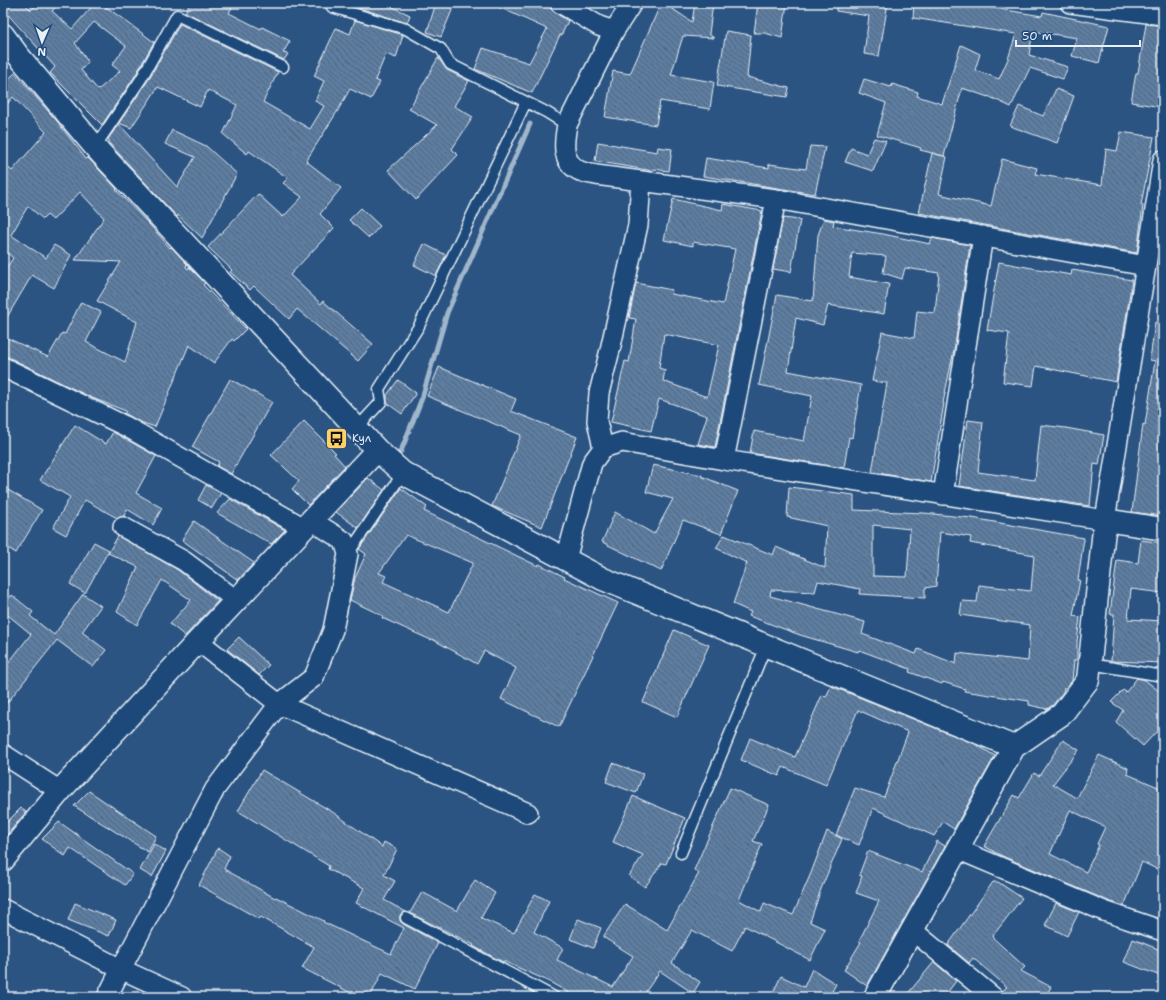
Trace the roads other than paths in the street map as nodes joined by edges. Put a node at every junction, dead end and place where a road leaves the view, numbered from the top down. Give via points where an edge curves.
1 (560, 3) edge
2 (632, 3) edge
3 (1070, 3) edge
4 (332, 7) dead end
5 (1163, 15) edge
6 (614, 31) junction
7 (3, 35) edge
8 (283, 67) dead end
9 (526, 102) junction
10 (567, 125) junction
11 (95, 147) junction
12 (1163, 160) edge
13 (641, 181) junction
14 (776, 199) junction
15 (983, 236) junction
16 (1146, 266) junction
17 (3, 367) edge
18 (357, 428) junction
19 (603, 448) junction
20 (377, 450) junction
21 (724, 460) junction
22 (403, 473) junction
23 (943, 495) junction
24 (1104, 520) junction
25 (308, 524) junction
26 (124, 527) dead end
27 (1163, 529) edge
28 (348, 554) junction
29 (566, 559) junction
30 (236, 600) junction
31 (198, 640) junction
32 (766, 646) junction
33 (1090, 664) junction
34 (1163, 676) edge
35 (279, 704) junction
36 (1014, 747) junction
37 (3, 754) edge
38 (60, 790) junction
39 (528, 814) dead end
40 (957, 849) junction
41 (681, 854) dead end
42 (3, 860) edge
43 (3, 909) edge
44 (406, 918) dead end
45 (912, 930) junction
46 (1163, 931) edge
47 (121, 969) junction
48 (107, 997) edge
49 (182, 997) edge
50 (554, 997) edge
51 (875, 997) edge
52 (993, 997) edge

1 - 6 street via 599,26
2 - 6 street
3 - 5 street
4 - 9 lane via 406,29 441,49 450,64
6 - 10 street
7 - 11 street
8 - 11 lane via 177,15 141,79
9 - 10 lane
9 - 18 lane via 420,326 379,389 381,402
10 - 13 street via 564,142 567,161 578,170
11 - 18 street
12 - 16 street
13 - 14 street
13 - 19 street via 638,225 599,393 597,421
14 - 15 street
14 - 21 street
15 - 16 street
15 - 23 street
16 - 24 street
17 - 25 street via 127,427
18 - 20 street
19 - 21 street via 622,442
19 - 29 street via 592,463
20 - 22 street
20 - 25 street
21 - 23 street
22 - 28 lane
22 - 29 street
23 - 24 street
24 - 27 street
24 - 33 street
25 - 28 street via 344,541
25 - 30 street
26 - 30 street via 184,561
28 - 35 street via 333,630 314,677
29 - 32 street via 603,579
30 - 31 street
31 - 35 street
31 - 38 street
32 - 36 street
32 - 41 lane
33 - 34 lane
33 - 36 street via 1088,680 1062,714
35 - 39 street
35 - 47 street via 215,789
36 - 40 street
37 - 38 street
38 - 42 street
40 - 45 street
40 - 46 street via 1104,911
43 - 47 street
44 - 50 lane
45 - 51 street
45 - 52 street
47 - 48 street
47 - 49 street

